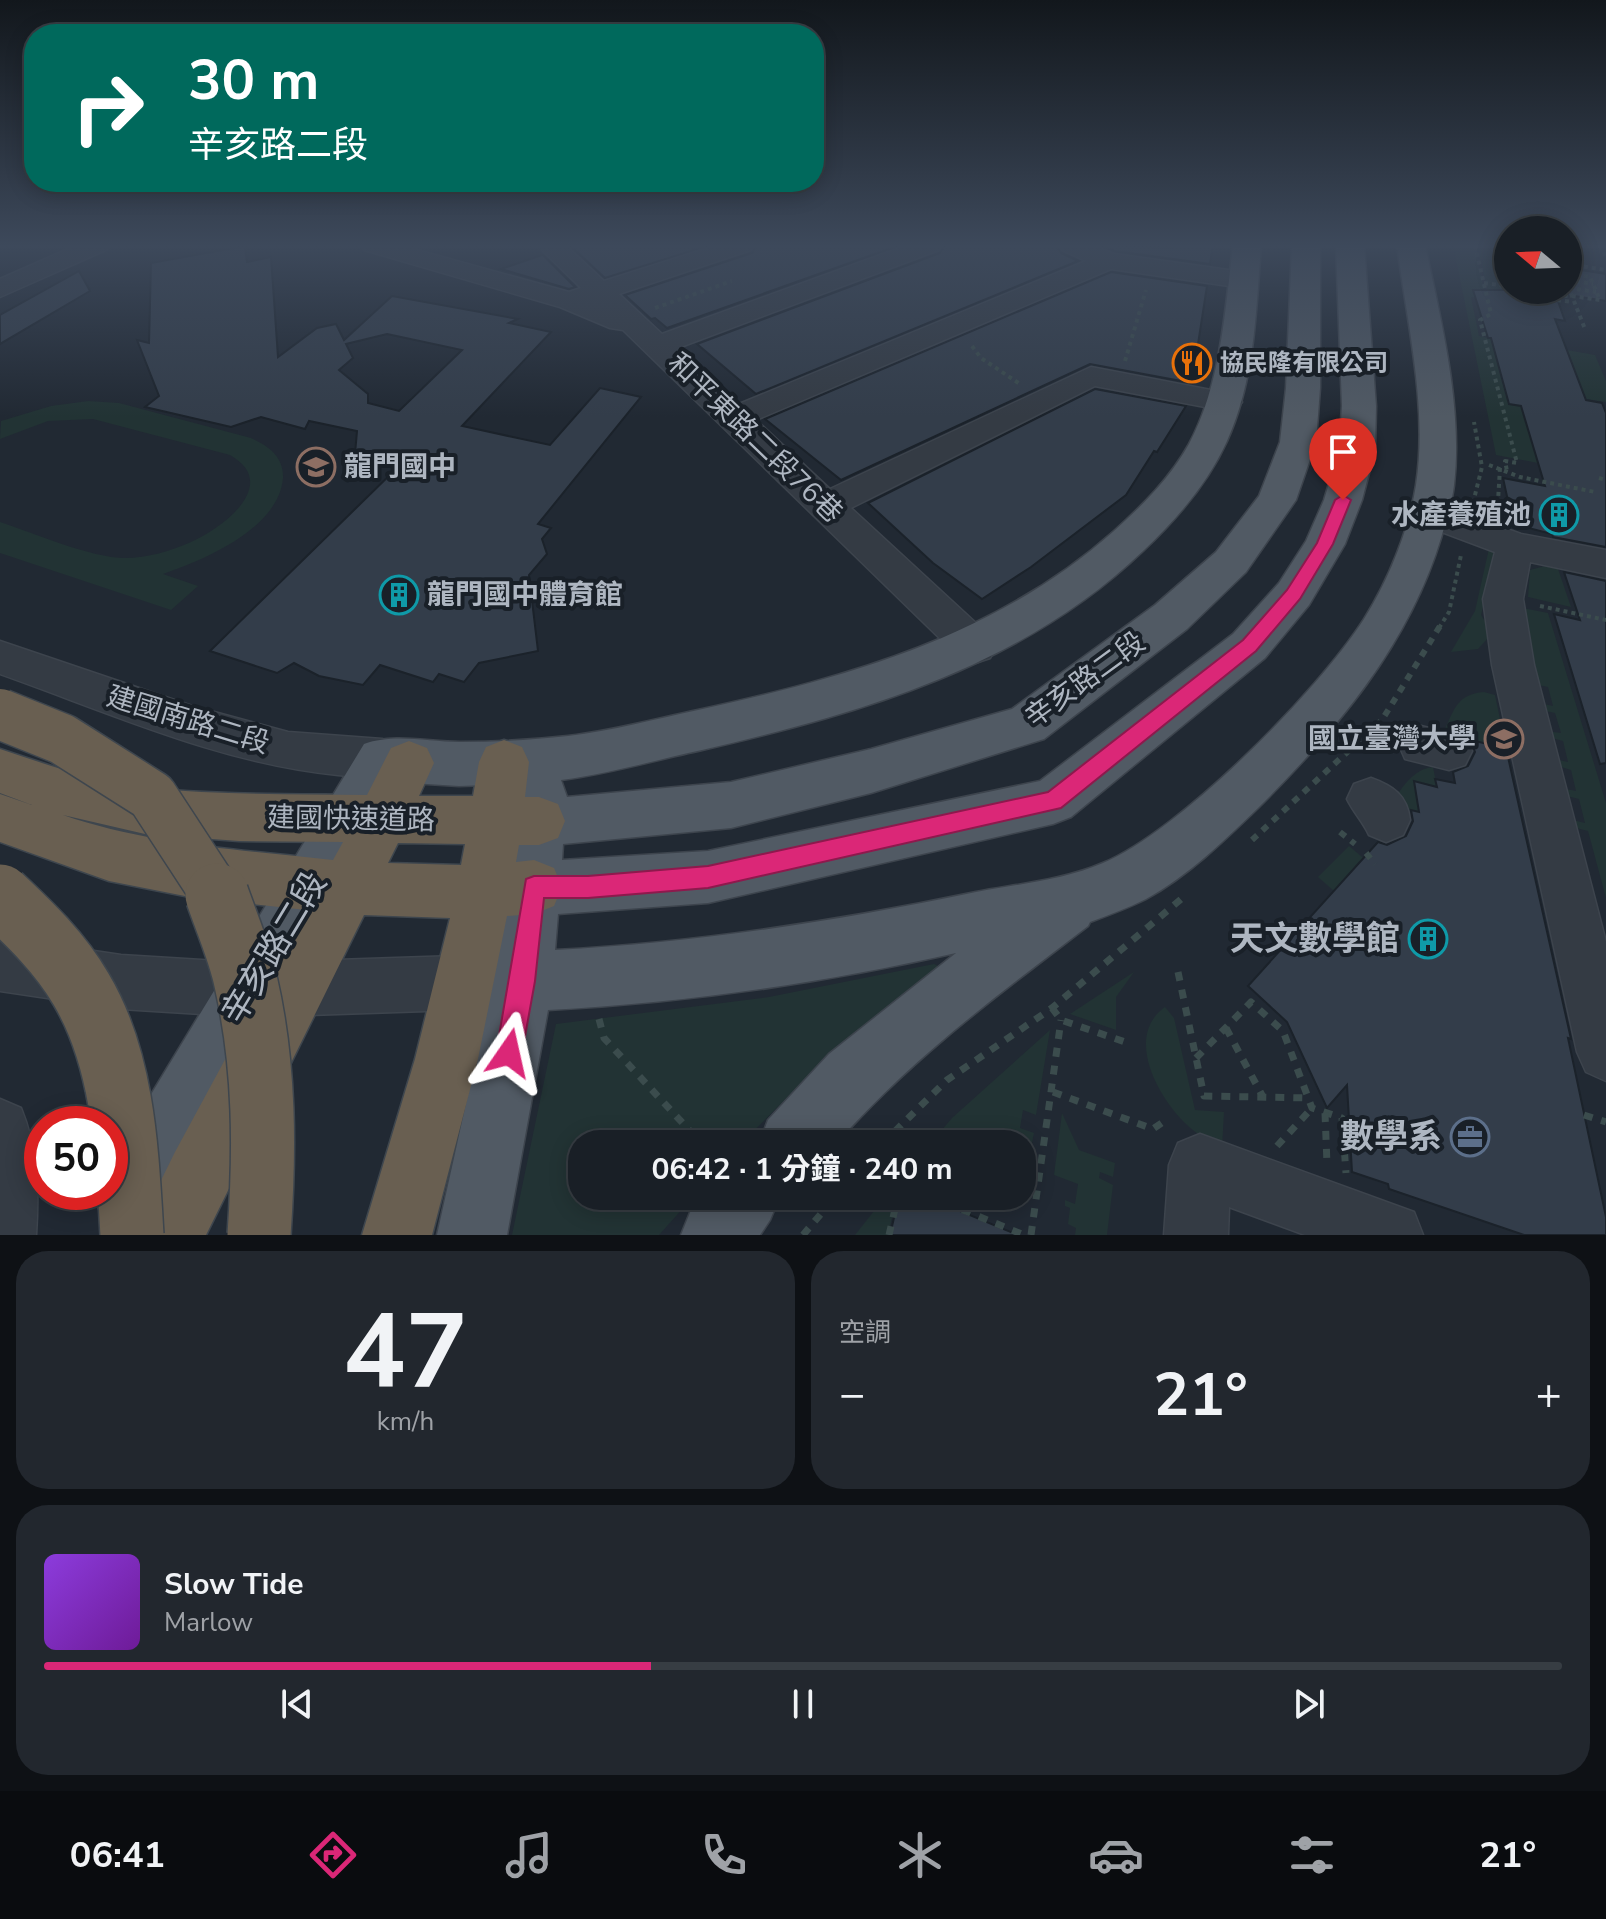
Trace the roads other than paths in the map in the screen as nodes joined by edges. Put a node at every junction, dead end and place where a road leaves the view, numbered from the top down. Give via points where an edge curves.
1 (574, 303) edge
2 (612, 303) edge
3 (737, 303) edge
4 (1011, 303) edge
5 (1241, 303) edge
6 (1305, 303) edge
7 (1353, 303) edge
8 (1419, 303) edge
9 (642, 331) junction
10 (1226, 402) junction
11 (734, 418) junction
12 (826, 505) junction
13 (1428, 513) junction
14 (1513, 544) junction
15 (1606, 564) edge
16 (975, 647) junction
17 (0, 657) edge
18 (0, 714) edge
19 (524, 760) junction
20 (396, 761) junction
21 (0, 771) edge
22 (0, 818) edge
23 (366, 820) junction
24 (518, 820) junction
25 (331, 886) junction
26 (509, 890) junction
27 (0, 896) edge
28 (1081, 897) junction
29 (0, 964) edge
30 (494, 982) junction
31 (274, 989) junction
32 (1606, 1052) edge
33 (0, 1129) edge
34 (805, 1130) edge
35 (735, 1210) edge
36 (1356, 1210) edge
37 (4, 1235) edge
38 (108, 1235) edge
39 (132, 1235) edge
40 (169, 1235) edge
41 (259, 1235) edge
42 (397, 1235) edge
43 (472, 1235) edge
44 (716, 1235) edge
45 (1196, 1235) edge

1 - 9 street
2 - 9 street, 和平東路二段76巷
3 - 9 street
4 - 11 street
5 - 10 main road
6 - 24 main road, 辛亥路二段 via 1298,442 1277,500 1231,562 1171,617 1027,725 731,805 586,820
7 - 26 main road via 1357,450 1325,544 1294,594 1249,646 1053,801 708,877
8 - 13 main road via 1438,450
9 - 11 street, 和平東路二段76巷
10 - 12 street via 1091,376
10 - 16 main road via 1194,467 1159,515 1092,573
11 - 12 street, 和平東路二段76巷
12 - 16 street, 和平東路二段76巷
13 - 14 street
13 - 28 main road via 1409,577 1378,638 1317,713 1277,757 1142,872
14 - 15 street
14 - 32 street via 1503,599 1513,665
16 - 19 main road via 869,689 786,711 588,755
17 - 20 street, 建國南路二段 via 192,724 288,751
18 - 41 highway, bridge via 62,739 152,796 216,891 246,981 261,1074 264,1168
19 - 20 main road
19 - 24 highway
20 - 23 main road, 辛亥路二段
21 - 23 highway, 建國快速道路 via 56,791 145,811
22 - 25 highway via 109,856 190,871
23 - 24 highway, 建國快速道路
23 - 25 main road, 辛亥路二段
24 - 26 highway
25 - 26 highway
25 - 31 main road, 辛亥路二段
26 - 30 highway
27 - 39 highway, bridge via 47,941 90,1005 112,1073 127,1149
28 - 30 main road via 760,963
28 - 34 main road via 956,989 852,1077
29 - 31 street via 121,982
30 - 31 street
30 - 42 highway via 426,1139
30 - 43 main road
31 - 38 main road, 辛亥路二段 via 144,1165
31 - 40 highway via 239,1093
33 - 37 street via 8,1186
35 - 44 main road
36 - 45 street via 1200,1165

